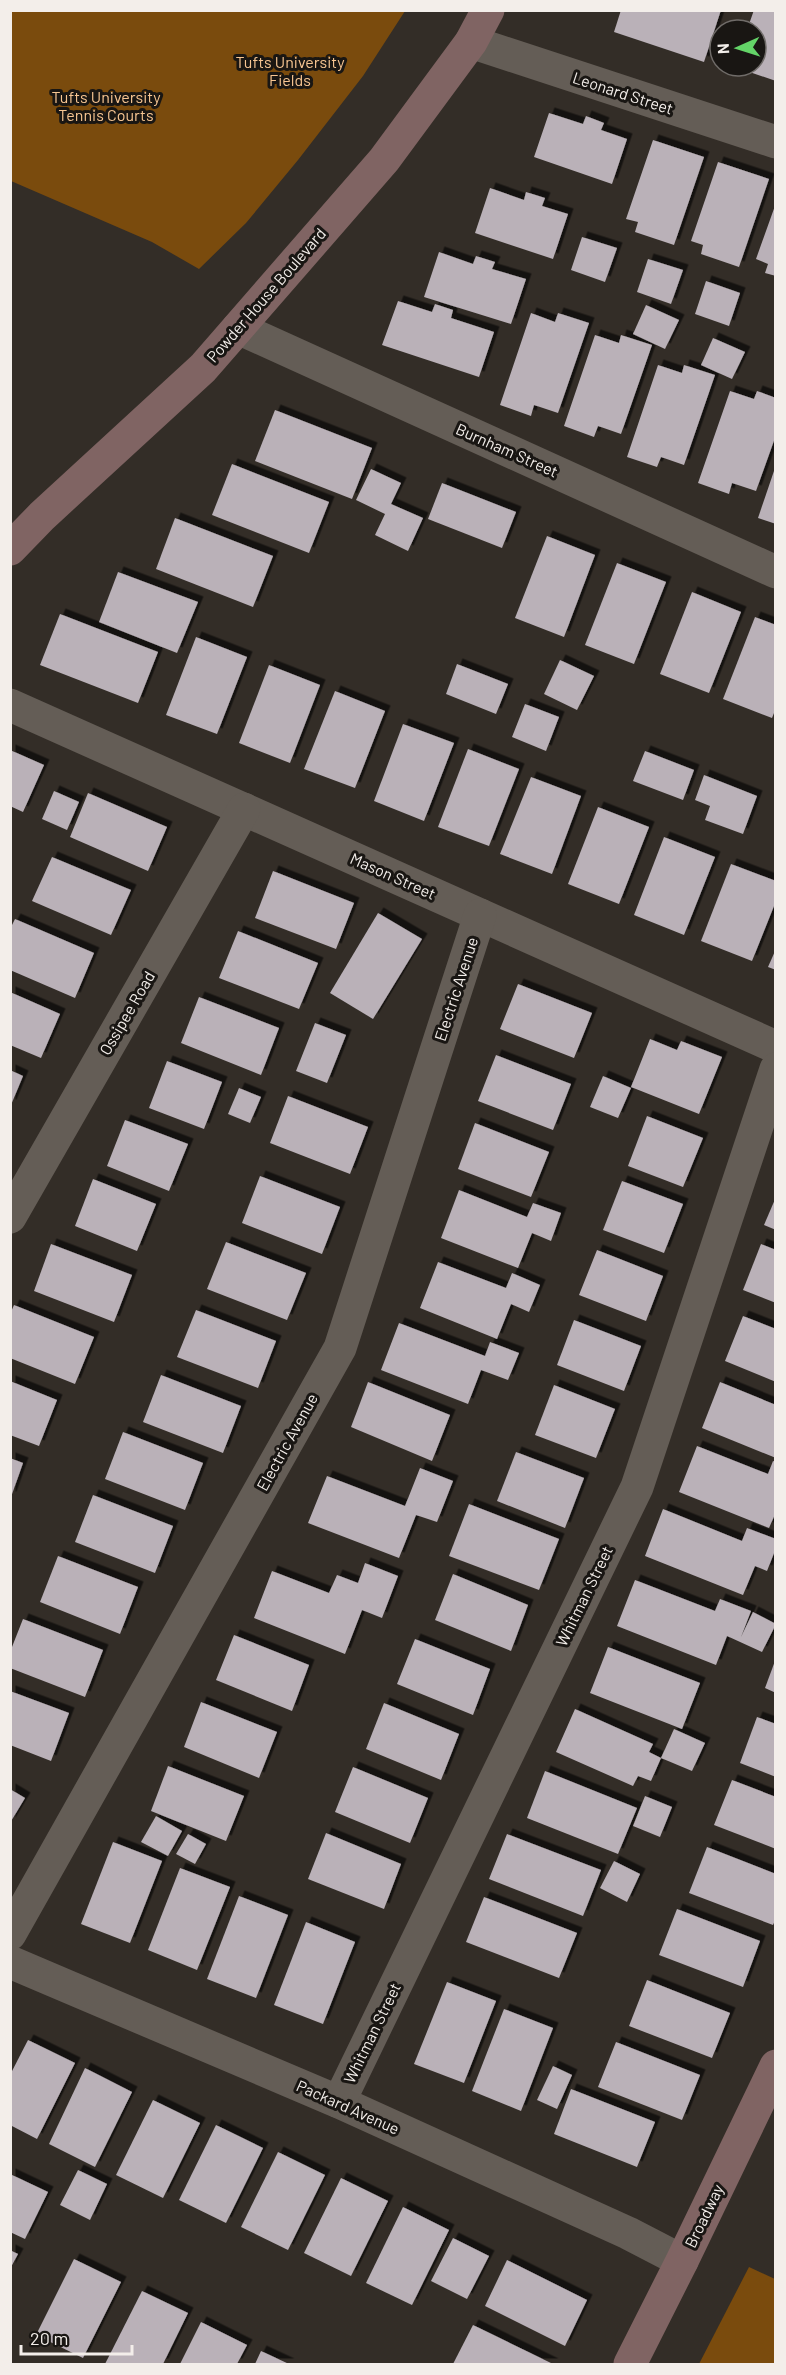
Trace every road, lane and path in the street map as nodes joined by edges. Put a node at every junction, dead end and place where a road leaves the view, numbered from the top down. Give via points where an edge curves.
1 (488, 10) edge
2 (471, 42) junction
3 (776, 142) edge
4 (237, 328) junction
5 (10, 549) edge
6 (776, 572) edge
7 (10, 705) edge
8 (244, 808) junction
9 (480, 915) junction
10 (776, 1047) edge
11 (776, 1069) edge
12 (10, 1217) edge
13 (10, 1934) edge
14 (10, 1962) edge
15 (776, 2066) edge
16 (339, 2102) junction
17 (682, 2261) junction
18 (630, 2364) edge

1 - 2 main road, Powder House Boulevard
2 - 3 street, Leonard Street
2 - 4 main road, Powder House Boulevard via 384,160
4 - 5 main road, Powder House Boulevard via 203,368
4 - 6 street, Burnham Street
7 - 8 street, Mason Street
8 - 9 street, Mason Street
8 - 12 street, Ossipee Road
9 - 10 street, Mason Street
9 - 13 street, Electric Avenue via 340,1348
11 - 16 street, Whitman Street via 637,1487
14 - 16 street, Packard Avenue
15 - 17 main road, Broadway
16 - 17 street, Packard Avenue
17 - 18 main road, Broadway

